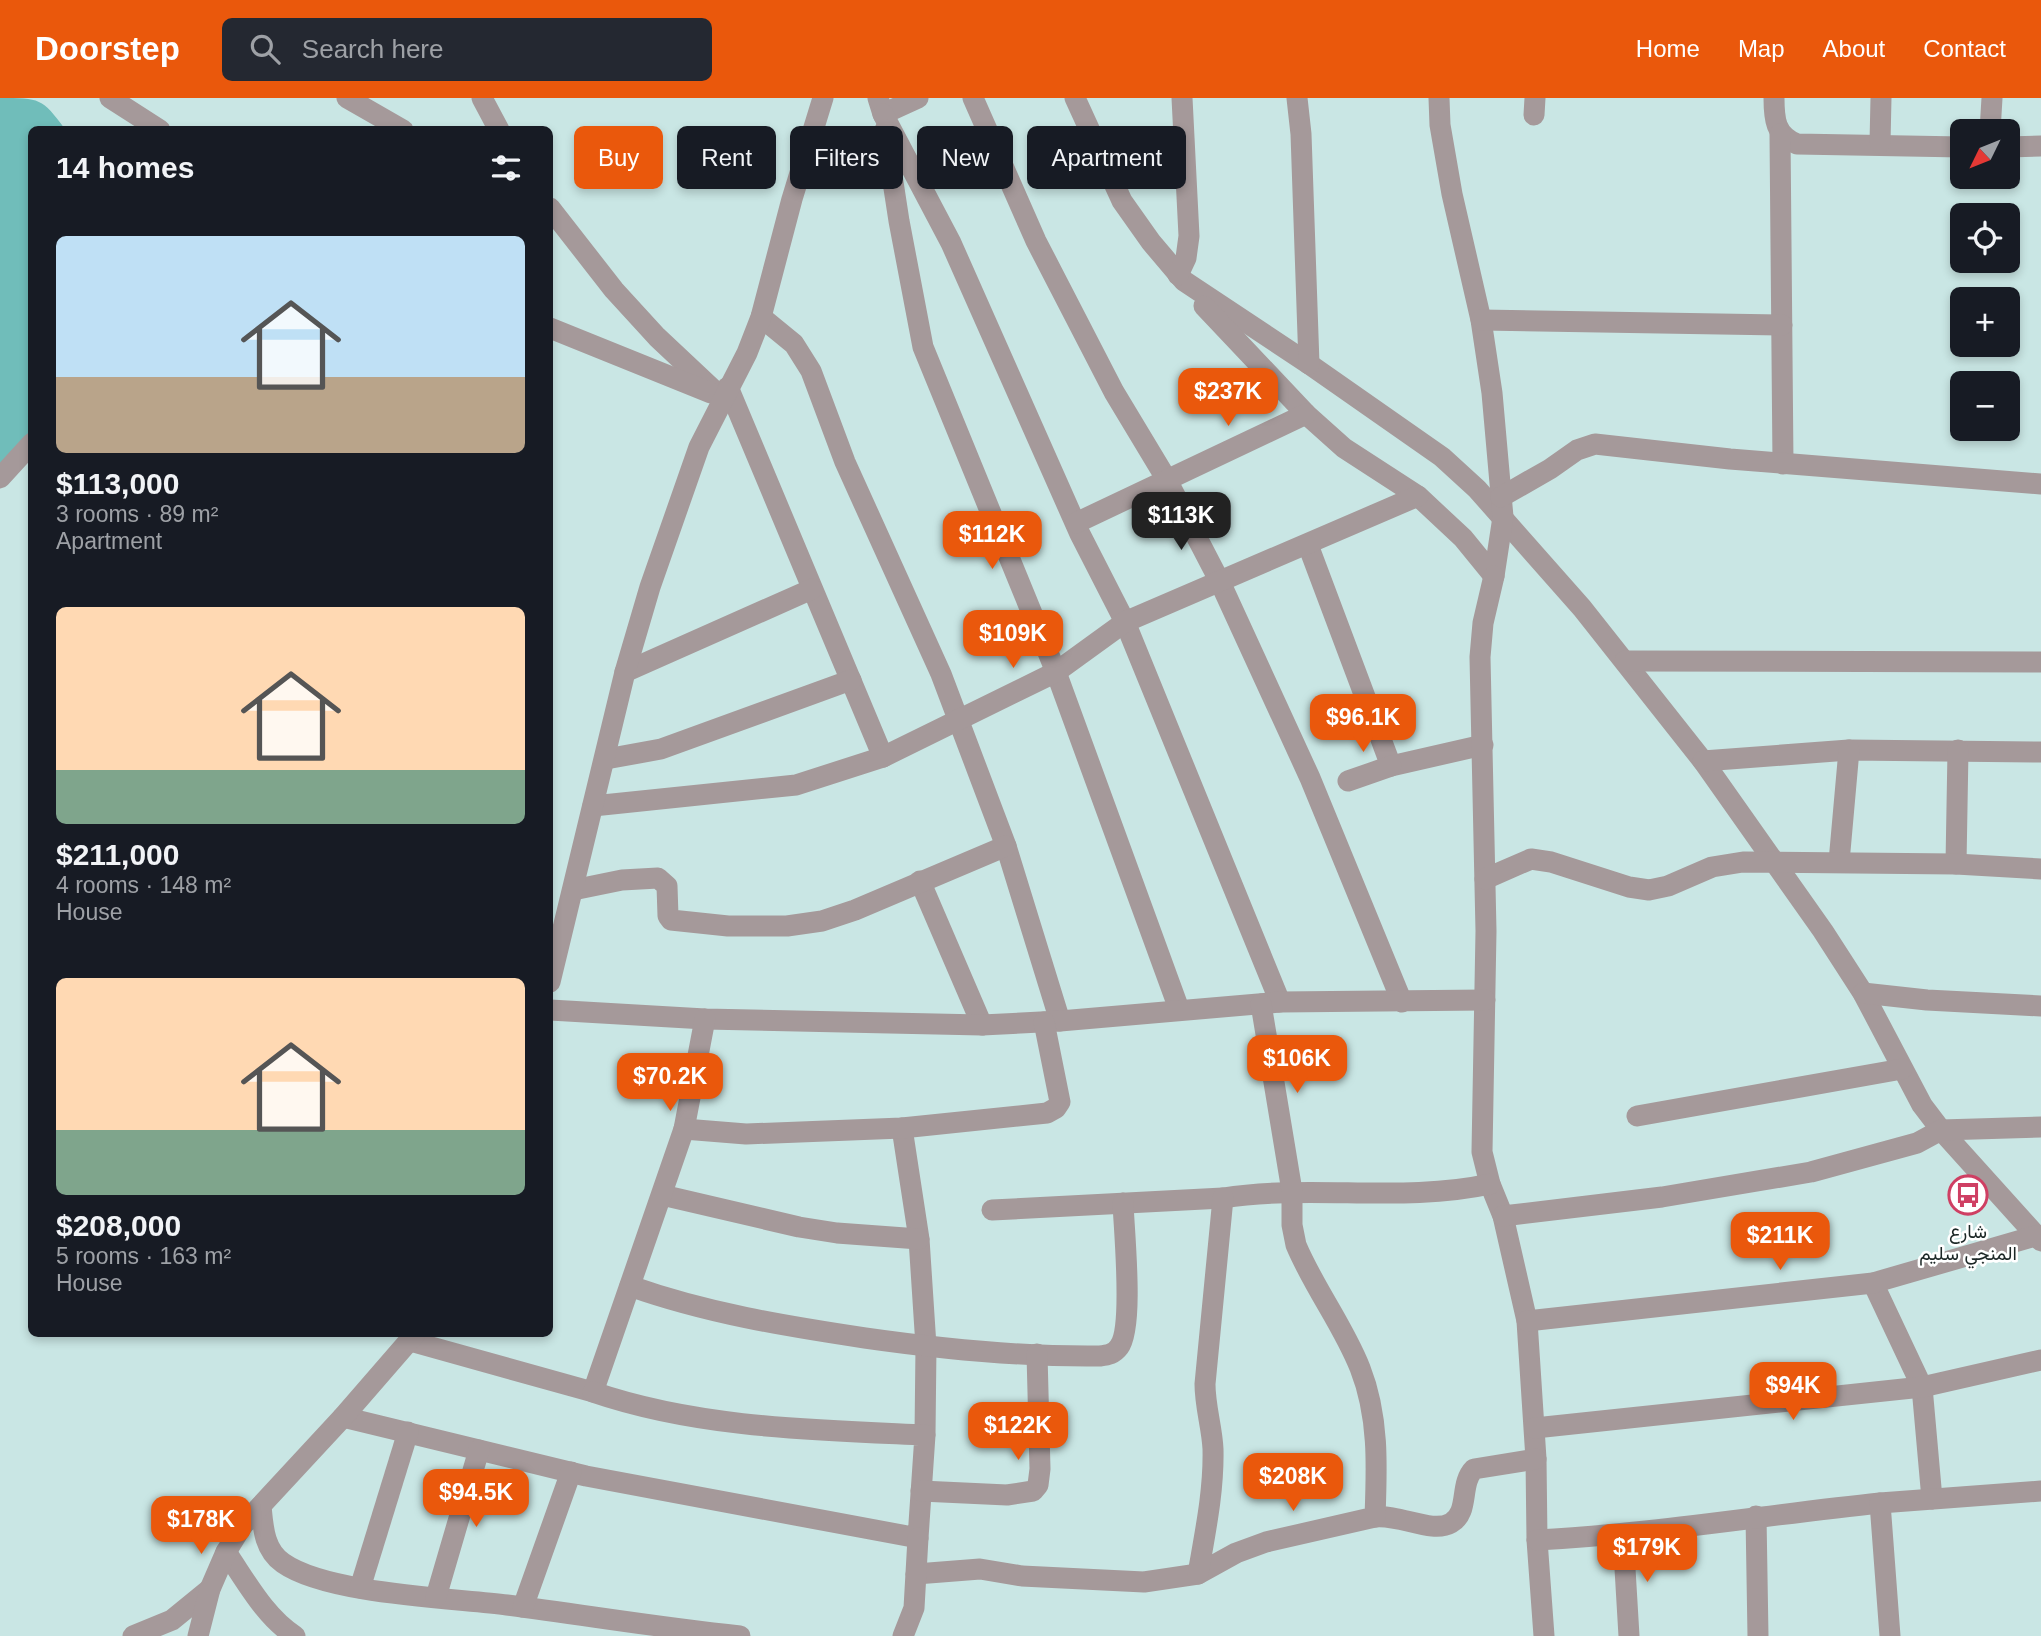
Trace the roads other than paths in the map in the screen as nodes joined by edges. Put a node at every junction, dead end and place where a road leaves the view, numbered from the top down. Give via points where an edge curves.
1 (110, 98) edge
2 (347, 98) edge
3 (482, 98) edge
4 (823, 98) edge
5 (918, 98) edge
6 (973, 98) edge
7 (1076, 98) edge
8 (1182, 98) edge
9 (1297, 98) edge
10 (1439, 98) edge
11 (1774, 98) edge
12 (1881, 98) edge
13 (1992, 98) edge
14 (881, 106) edge
15 (1991, 119) edge
16 (370, 122) edge
17 (154, 126) edge
18 (497, 126) edge
19 (1780, 134) junction
20 (1880, 143) junction
21 (1950, 146) edge
22 (2041, 146) edge
23 (2020, 147) edge
24 (553, 212) edge
25 (1181, 278) junction
26 (761, 317) junction
27 (1481, 320) junction
28 (1782, 325) junction
29 (553, 329) edge
30 (1309, 364) junction
31 (725, 392) junction
32 (1306, 414) junction
33 (28, 447) edge
34 (1783, 464) junction
35 (0, 478) edge
36 (1167, 480) junction
37 (2041, 484) edge
38 (1418, 496) junction
39 (1502, 507) junction
40 (1076, 523) junction
41 (1308, 545) junction
42 (1494, 576) junction
43 (1220, 582) junction
44 (812, 589) junction
45 (1125, 622) junction
46 (1625, 662) junction
47 (2041, 662) edge
48 (1056, 672) junction
49 (625, 673) junction
50 (851, 680) junction
51 (957, 721) junction
52 (1483, 745) junction
53 (1849, 750) junction
54 (1958, 750) junction
55 (2041, 752) edge
56 (883, 757) junction
57 (606, 759) junction
58 (1703, 761) junction
59 (1391, 766) junction
60 (1348, 782) dead end
61 (593, 806) junction
62 (1006, 846) junction
63 (1775, 862) junction
64 (1839, 862) junction
65 (1956, 864) junction
66 (2041, 869) edge
67 (1486, 879) junction
68 (920, 881) junction
69 (573, 890) junction
70 (553, 970) edge
71 (1863, 993) junction
72 (1485, 1000) junction
73 (1402, 1002) junction
74 (1271, 1003) junction
75 (2041, 1006) edge
76 (1179, 1009) junction
77 (553, 1010) edge
78 (705, 1019) junction
79 (1052, 1022) junction
80 (982, 1025) junction
81 (1902, 1069) junction
82 (1637, 1116) dead end
83 (2041, 1127) edge
84 (902, 1128) junction
85 (684, 1129) junction
86 (1941, 1130) junction
87 (1490, 1184) junction
88 (1292, 1191) junction
89 (662, 1195) junction
90 (1223, 1198) junction
91 (1123, 1203) junction
92 (992, 1210) dead end
93 (1503, 1216) junction
94 (919, 1239) junction
95 (2038, 1239) edge
96 (1873, 1283) junction
97 (630, 1286) junction
98 (1527, 1321) junction
99 (413, 1337) edge
100 (926, 1346) junction
101 (1037, 1354) junction
102 (2041, 1360) edge
103 (1922, 1387) junction
104 (593, 1392) junction
105 (343, 1417) junction
106 (1535, 1428) junction
107 (408, 1433) junction
108 (925, 1435) junction
109 (479, 1450) junction
110 (1536, 1459) junction
111 (571, 1472) junction
112 (2041, 1490) edge
113 (921, 1491) junction
114 (1932, 1499) junction
115 (1880, 1503) junction
116 (261, 1506) junction
117 (1756, 1516) junction
118 (1375, 1517) junction
119 (1622, 1535) junction
120 (918, 1538) junction
121 (1537, 1540) junction
122 (226, 1552) junction
123 (916, 1574) junction
124 (1198, 1574) junction
125 (360, 1588) junction
126 (210, 1589) junction
127 (436, 1597) junction
128 (523, 1607) junction
129 (133, 1636) edge
130 (198, 1636) edge
131 (295, 1636) edge
132 (740, 1636) edge
133 (903, 1636) edge
134 (1544, 1636) edge
135 (1629, 1636) edge
136 (1758, 1636) edge
137 (1890, 1636) edge

1 - 17 street
2 - 16 street
3 - 18 street
4 - 26 street
5 - 14 street
6 - 36 street via 1043,254 1114,392
7 - 25 street via 1122,201
8 - 25 street via 1189,236
9 - 30 street
10 - 27 street via 1452,194
11 - 19 street
12 - 20 street
13 - 15 street
14 - 40 street via 951,243
14 - 48 street via 923,347
19 - 20 street via 1797,144
19 - 28 street
20 - 21 street
22 - 23 street
24 - 31 street via 657,337
25 - 30 street
25 - 32 street
26 - 31 street
26 - 51 street via 794,344 811,371 845,462 941,674
27 - 28 street
27 - 39 street
28 - 34 street
29 - 31 street
30 - 39 street via 1442,457
31 - 44 street
31 - 49 street via 673,518
32 - 36 street
32 - 38 street via 1344,448
33 - 35 street
34 - 37 street
34 - 39 street via 1595,444 1577,450
36 - 40 street
36 - 43 street
38 - 41 street
38 - 42 street via 1463,538
39 - 42 street
39 - 46 street
40 - 45 street
41 - 43 street
41 - 59 street
42 - 52 street via 1480,657
43 - 45 street
43 - 73 street via 1315,791
44 - 49 street
44 - 50 street
45 - 48 street
45 - 74 street
46 - 47 street
46 - 58 street
48 - 51 street
48 - 76 street
49 - 57 street
50 - 56 street
50 - 57 street via 661,749
51 - 56 street
51 - 62 street
52 - 59 street
52 - 67 street
53 - 54 street
53 - 58 street
53 - 64 street
54 - 55 street
54 - 65 street
56 - 61 street via 796,785
57 - 61 street
58 - 63 street
59 - 60 street
61 - 69 street
62 - 68 street
62 - 79 street
63 - 64 street
63 - 67 street via 1727,863 1649,890 1531,859
63 - 71 street
64 - 65 street
65 - 66 street
67 - 72 street
68 - 69 street via 855,910 787,926 678,923 668,916 667,886 658,878
68 - 80 street
69 - 70 street
71 - 75 street
71 - 81 street
72 - 73 street
72 - 87 street via 1482,1139
73 - 74 street
74 - 76 street
74 - 88 street
76 - 79 street
77 - 78 street
78 - 80 street
78 - 85 street
79 - 80 street
79 - 84 street via 1060,1102 1056,1108 1010,1119
81 - 82 street
81 - 86 street
83 - 86 street
84 - 85 street via 773,1134
84 - 94 street
85 - 89 street
86 - 93 street via 1917,1143 1811,1172 1662,1197
86 - 95 street
87 - 88 street via 1447,1191
87 - 93 street
88 - 90 street
88 - 118 street via 1296,1245 1361,1369 1371,1405 1377,1458
89 - 94 street via 799,1227
89 - 97 street
90 - 91 street
90 - 124 street via 1205,1384 1213,1478
91 - 92 street
91 - 101 street via 1127,1325 1119,1348 1100,1356
93 - 98 street
94 - 100 street
95 - 96 street
96 - 98 street
96 - 103 street
97 - 100 street via 713,1312
97 - 104 street
98 - 106 street
99 - 104 street
99 - 105 street
100 - 101 street
100 - 108 street
101 - 113 street via 1040,1469 1033,1491 1007,1495
102 - 103 street
103 - 106 street
103 - 114 street
104 - 108 street via 670,1414
105 - 107 street
105 - 116 street
106 - 110 street
107 - 109 street
107 - 125 street
108 - 113 street
109 - 111 street
109 - 127 street
110 - 118 street via 1474,1469 1465,1482 1461,1512 1443,1526
110 - 121 street
111 - 120 street
111 - 128 street
112 - 114 street
113 - 120 street
114 - 115 street
115 - 117 street
115 - 137 street
116 - 122 street
116 - 125 street via 265,1536 272,1553 284,1564
117 - 119 street
117 - 136 street
118 - 124 street via 1266,1542
119 - 121 street
119 - 135 street
120 - 123 street
121 - 134 street
122 - 126 street
122 - 131 street via 272,1617
123 - 124 street via 980,1569 1035,1577 1144,1582
123 - 133 street via 914,1608
125 - 127 street
126 - 129 street via 172,1620
126 - 130 street
127 - 128 street
128 - 132 street

